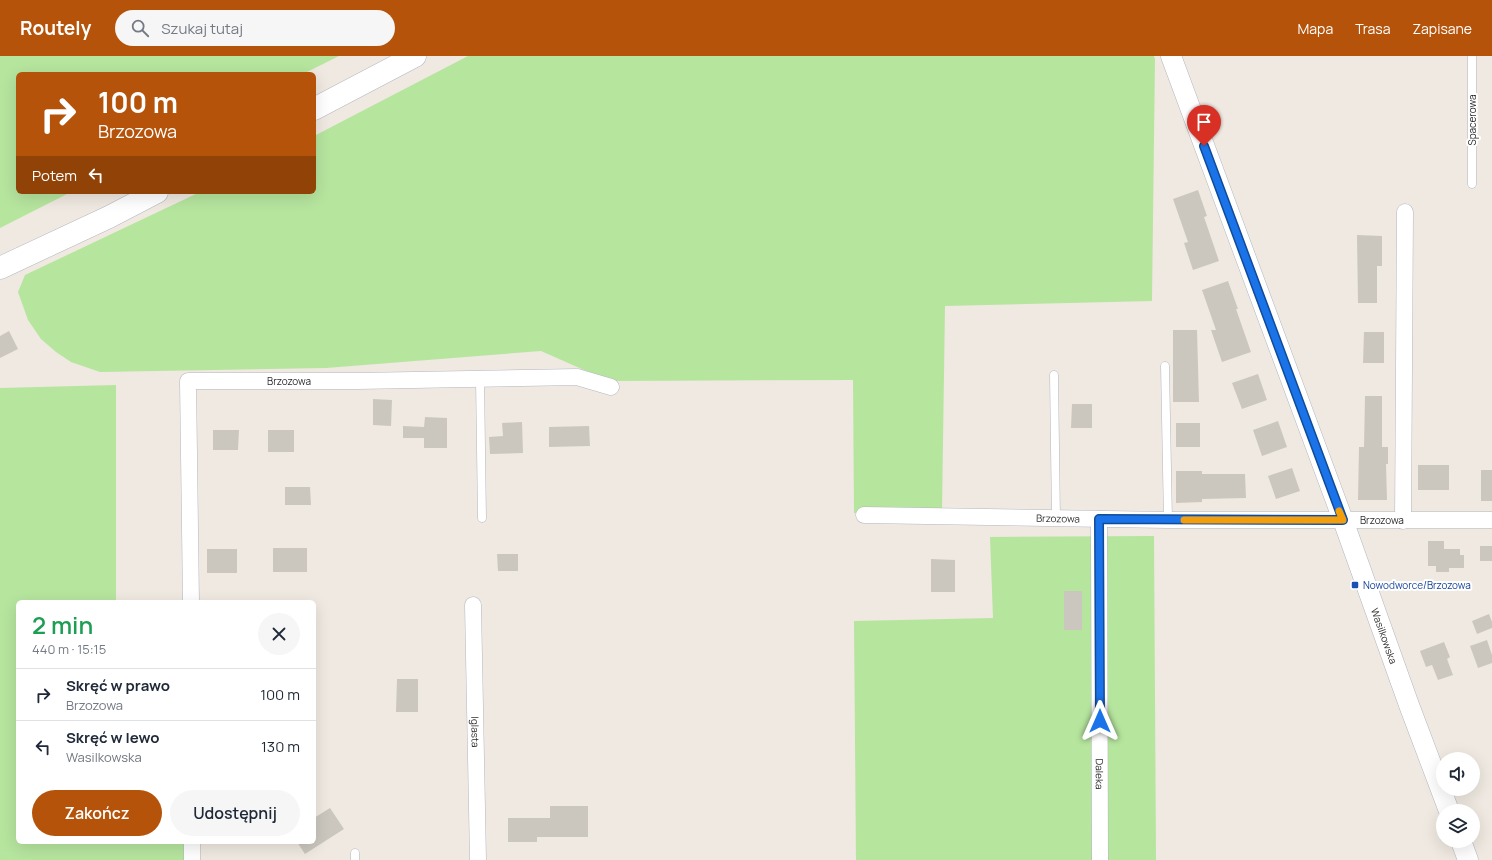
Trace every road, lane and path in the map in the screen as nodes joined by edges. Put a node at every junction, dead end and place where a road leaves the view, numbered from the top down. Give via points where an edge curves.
1 (415, 56) edge
2 (1171, 56) edge
3 (1472, 56) edge
4 (316, 108) edge
5 (1472, 184) dead end
6 (153, 194) edge
7 (1404, 212) dead end
8 (0, 268) edge
9 (1165, 366) dead end
10 (1054, 375) dead end
11 (480, 379) junction
12 (610, 387) dead end
13 (864, 515) dead end
14 (482, 518) dead end
15 (1056, 519) junction
16 (1099, 519) junction
17 (1168, 520) junction
18 (1343, 520) junction
19 (1403, 520) junction
20 (1492, 520) edge
21 (191, 600) edge
22 (473, 605) dead end
23 (1447, 804) edge
24 (192, 844) edge
25 (1464, 848) edge
26 (192, 860) edge
27 (478, 860) edge
28 (1100, 860) edge
29 (1468, 860) edge

1 - 4 main road
2 - 18 street, Wasilkowska
3 - 5 lane, Spacerowa
6 - 8 main road
7 - 19 street
9 - 17 lane
10 - 15 lane
11 - 12 street, Brzozowa via 577,377
11 - 14 lane
11 - 21 street, Brzozowa via 188,381
13 - 15 street, Brzozowa
15 - 16 street, Brzozowa
16 - 17 street, Brzozowa
16 - 28 street, Daleka
17 - 18 street, Brzozowa
18 - 19 street, Brzozowa
18 - 23 street, Wasilkowska
19 - 20 street, Brzozowa
22 - 27 street, Iglasta
24 - 26 street
25 - 29 street

